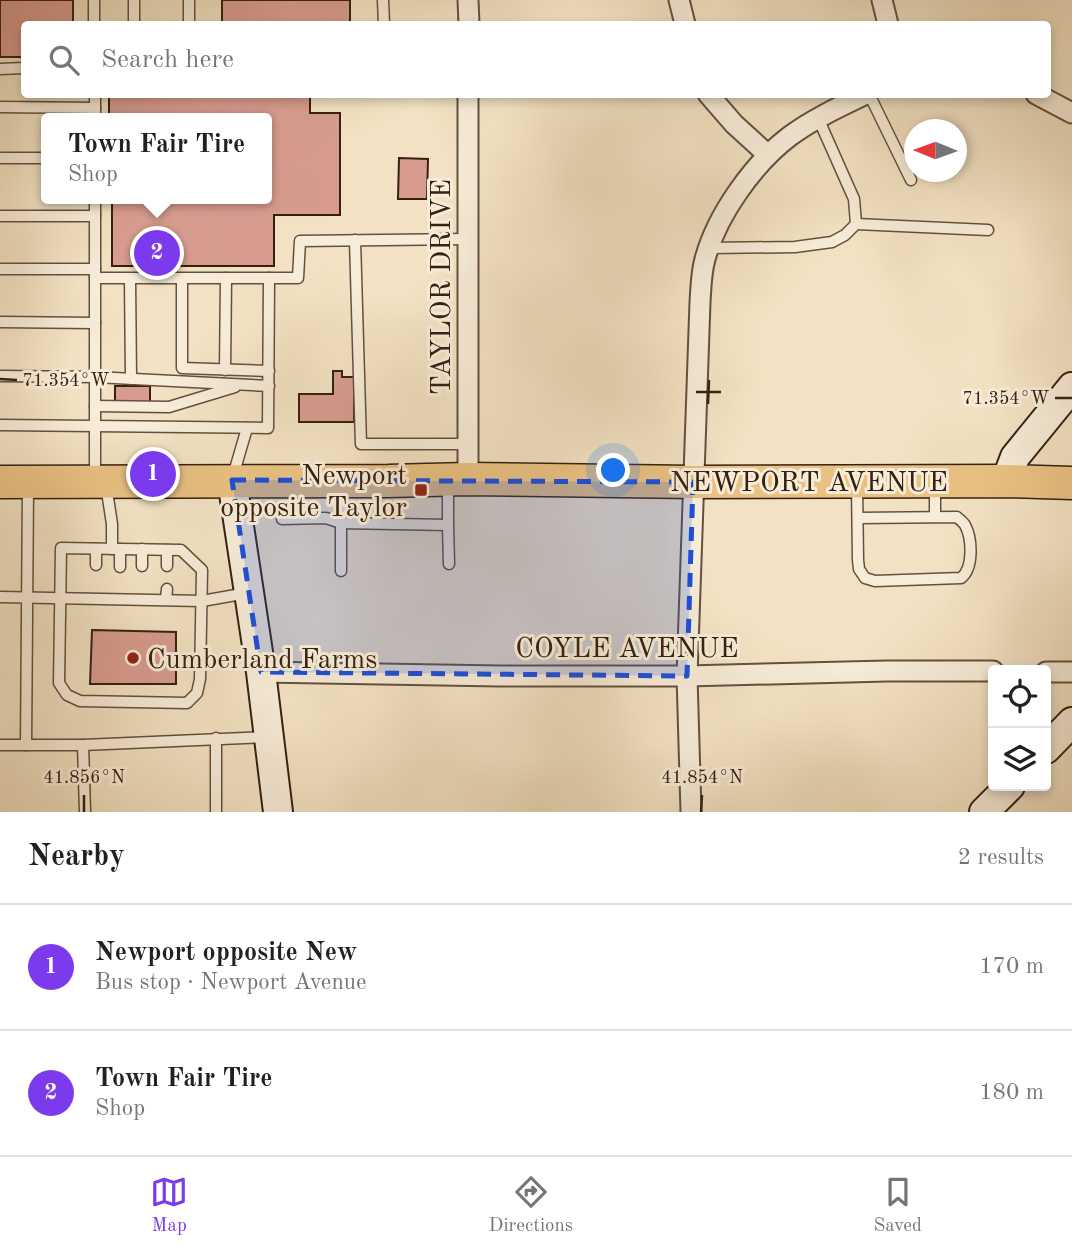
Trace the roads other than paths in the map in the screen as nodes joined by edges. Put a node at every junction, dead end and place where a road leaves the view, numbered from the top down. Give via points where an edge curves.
1 (94, 0) edge
2 (134, 0) edge
3 (189, 0) edge
4 (383, 0) edge
5 (468, 0) edge
6 (679, 0) edge
7 (883, 0) edge
8 (94, 21) edge
9 (134, 21) edge
10 (188, 21) edge
11 (384, 21) edge
12 (469, 21) edge
13 (684, 21) edge
14 (887, 21) edge
15 (21, 68) edge
16 (0, 69) edge
17 (468, 98) edge
18 (711, 98) edge
19 (859, 98) edge
20 (869, 98) edge
21 (1044, 98) edge
22 (0, 107) edge
23 (95, 113) edge
24 (1072, 113) edge
25 (818, 118) junction
26 (768, 155) junction
27 (0, 158) edge
28 (41, 158) edge
29 (904, 166) edge
30 (95, 204) edge
31 (0, 216) edge
32 (95, 216) junction
33 (856, 224) junction
34 (988, 230) dead end
35 (467, 239) junction
36 (355, 240) junction
37 (709, 248) junction
38 (0, 269) edge
39 (95, 274) junction
40 (182, 278) junction
41 (226, 278) junction
42 (269, 278) junction
43 (130, 279) junction
44 (0, 322) edge
45 (95, 323) junction
46 (225, 370) junction
47 (269, 370) junction
48 (0, 376) edge
49 (95, 377) junction
50 (131, 379) junction
51 (242, 385) junction
52 (269, 386) junction
53 (1072, 387) edge
54 (95, 406) junction
55 (0, 425) edge
56 (95, 426) junction
57 (247, 428) junction
58 (469, 444) junction
59 (458, 479) junction
60 (232, 480) junction
61 (100, 481) junction
62 (341, 481) junction
63 (935, 481) junction
64 (1006, 481) junction
65 (14, 482) edge
66 (693, 482) junction
67 (857, 482) junction
68 (1072, 483) edge
69 (935, 516) junction
70 (858, 518) junction
71 (282, 519) dead end
72 (341, 523) junction
73 (448, 525) junction
74 (96, 549) junction
75 (116, 549) junction
76 (142, 550) junction
77 (167, 550) junction
78 (449, 564) dead end
79 (96, 565) dead end
80 (142, 566) dead end
81 (167, 566) dead end
82 (120, 567) dead end
83 (341, 571) dead end
84 (249, 593) junction
85 (0, 597) edge
86 (27, 597) junction
87 (60, 597) junction
88 (202, 601) junction
89 (988, 671) edge
90 (261, 672) junction
91 (1051, 672) edge
92 (1072, 672) edge
93 (687, 676) junction
94 (1072, 722) edge
95 (269, 737) junction
96 (216, 738) junction
97 (1051, 744) edge
98 (0, 745) edge
99 (26, 745) junction
100 (83, 745) junction
101 (1005, 791) edge
102 (85, 812) edge
103 (216, 812) edge
104 (278, 812) edge
105 (691, 812) edge
106 (984, 812) edge

1 - 8 lane
2 - 9 lane
3 - 10 lane
4 - 11 lane
5 - 12 street
6 - 13 street
7 - 14 street
15 - 16 lane
17 - 35 street, TAYLOR DRIVE
18 - 26 street
19 - 25 street
20 - 29 lane
21 - 24 street
22 - 23 lane
25 - 26 street
25 - 33 lane via 854,200
26 - 37 street via 731,203
27 - 28 lane
30 - 32 lane
31 - 32 lane
32 - 39 lane
33 - 34 lane
33 - 37 lane via 832,242
35 - 36 lane
35 - 58 street, TAYLOR DRIVE
36 - 42 lane via 300,241 298,278
36 - 58 lane via 360,444
37 - 66 street via 700,302
38 - 39 lane
39 - 43 lane
39 - 45 lane
40 - 41 lane
40 - 43 lane
40 - 46 lane via 182,368
41 - 42 lane
41 - 46 lane
42 - 47 lane
43 - 50 lane
44 - 45 lane
45 - 49 lane
46 - 47 lane
47 - 52 lane
48 - 49 lane
49 - 50 lane
49 - 54 lane
50 - 51 lane
51 - 52 lane
51 - 54 lane via 169,407
52 - 57 lane via 268,428
53 - 64 street via 1015,457
54 - 56 lane
55 - 56 lane
56 - 57 lane
56 - 61 lane
57 - 60 lane
58 - 59 street, TAYLOR DRIVE
59 - 62 main road, NEWPORT AVENUE
59 - 66 main road, NEWPORT AVENUE
59 - 73 lane
60 - 61 main road, NEWPORT AVENUE
60 - 62 main road, NEWPORT AVENUE
60 - 84 street
61 - 65 main road, NEWPORT AVENUE
61 - 75 lane
62 - 72 lane
63 - 64 main road, NEWPORT AVENUE
63 - 67 main road, NEWPORT AVENUE
63 - 69 lane
64 - 68 main road, NEWPORT AVENUE
65 - 86 lane
66 - 67 main road, NEWPORT AVENUE
66 - 93 street
67 - 70 lane
69 - 70 lane
69 - 70 lane via 957,517 964,523 970,551 961,578 865,578 859,569
71 - 72 lane via 326,518
72 - 73 lane
72 - 83 lane
73 - 78 lane
74 - 75 lane
74 - 79 lane
74 - 87 lane via 61,548
75 - 76 lane
75 - 82 lane
76 - 77 lane
76 - 80 lane
77 - 81 lane
77 - 88 lane via 181,550 202,570
84 - 88 lane
84 - 90 street
85 - 86 lane
86 - 87 lane
86 - 99 lane
87 - 88 lane via 166,594
87 - 88 lane via 59,683 67,695 80,701 187,703 197,693 200,679
89 - 93 street, COYLE AVENUE
90 - 93 street, COYLE AVENUE
90 - 95 street
91 - 92 street
93 - 105 street
94 - 97 street
95 - 96 lane
95 - 104 street
96 - 100 lane
96 - 103 lane
98 - 99 lane
99 - 100 lane
100 - 102 lane
101 - 106 street

